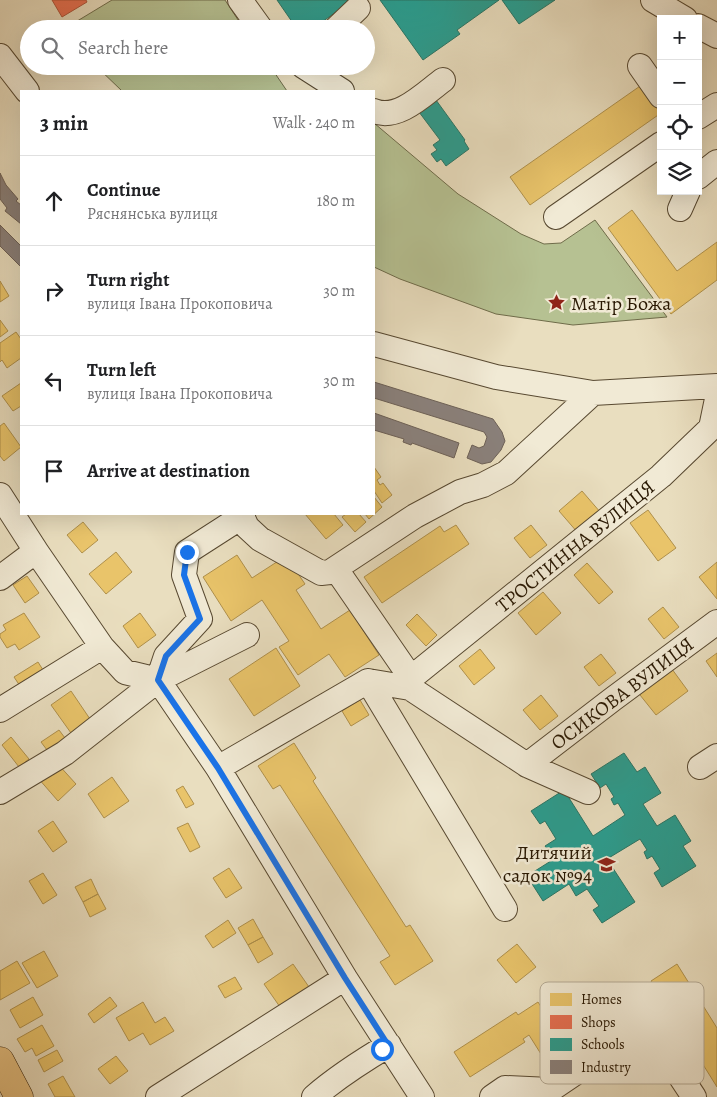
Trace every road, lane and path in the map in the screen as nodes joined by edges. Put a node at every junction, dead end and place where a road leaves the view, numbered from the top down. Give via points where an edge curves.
1 (240, 0) edge
2 (653, 0) edge
3 (358, 8) dead end
4 (678, 15) edge
5 (254, 20) edge
6 (345, 20) edge
7 (702, 28) edge
8 (717, 36) edge
9 (0, 56) edge
10 (640, 66) dead end
11 (317, 75) edge
12 (443, 80) dead end
13 (27, 90) edge
14 (340, 90) edge
15 (657, 90) edge
16 (717, 105) edge
17 (375, 111) edge
18 (702, 114) edge
19 (657, 147) edge
20 (717, 162) edge
21 (702, 175) edge
22 (556, 217) dead end
23 (375, 344) edge
24 (717, 386) edge
25 (593, 394) junction
26 (717, 399) edge
27 (0, 495) edge
28 (242, 515) edge
29 (36, 551) junction
30 (336, 569) junction
31 (0, 578) edge
32 (717, 622) edge
33 (247, 635) dead end
34 (102, 647) junction
35 (154, 679) junction
36 (368, 681) junction
37 (411, 683) junction
38 (0, 710) edge
39 (527, 765) junction
40 (218, 768) junction
41 (0, 792) edge
42 (588, 792) dead end
43 (505, 909) dead end
44 (345, 978) junction
45 (388, 1045) junction
46 (0, 1061) edge
47 (559, 1084) edge
48 (685, 1084) edge
49 (164, 1093) edge
50 (19, 1097) edge
51 (314, 1097) edge
52 (422, 1097) edge
53 (492, 1097) edge
54 (694, 1097) edge

1 - 5 street
2 - 4 street
3 - 6 street
7 - 8 street
9 - 13 street
10 - 15 street
11 - 14 street
12 - 17 street via 398,112
16 - 18 street
19 - 22 street
20 - 21 street
23 - 25 street via 496,377
24 - 25 street
25 - 30 street via 506,474 460,492 415,516
26 - 37 street, ТРОСТИННА ВУЛИЦЯ via 711,428 661,476
27 - 29 street
28 - 30 street via 246,527 260,539 321,573
28 - 35 street via 187,552 184,575 200,619 166,656
29 - 31 street
29 - 34 street
30 - 37 street
32 - 39 street, ОСИКОВА ВУЛИЦЯ
33 - 35 street
34 - 35 street via 125,672
34 - 38 street
35 - 40 street
35 - 41 street via 65,753
36 - 37 street
36 - 40 street
36 - 43 street
37 - 39 street
39 - 42 street
40 - 44 street
44 - 45 street
44 - 49 street
45 - 51 street
45 - 52 street
46 - 50 main road
47 - 53 street via 550,1090 505,1088
48 - 54 street

